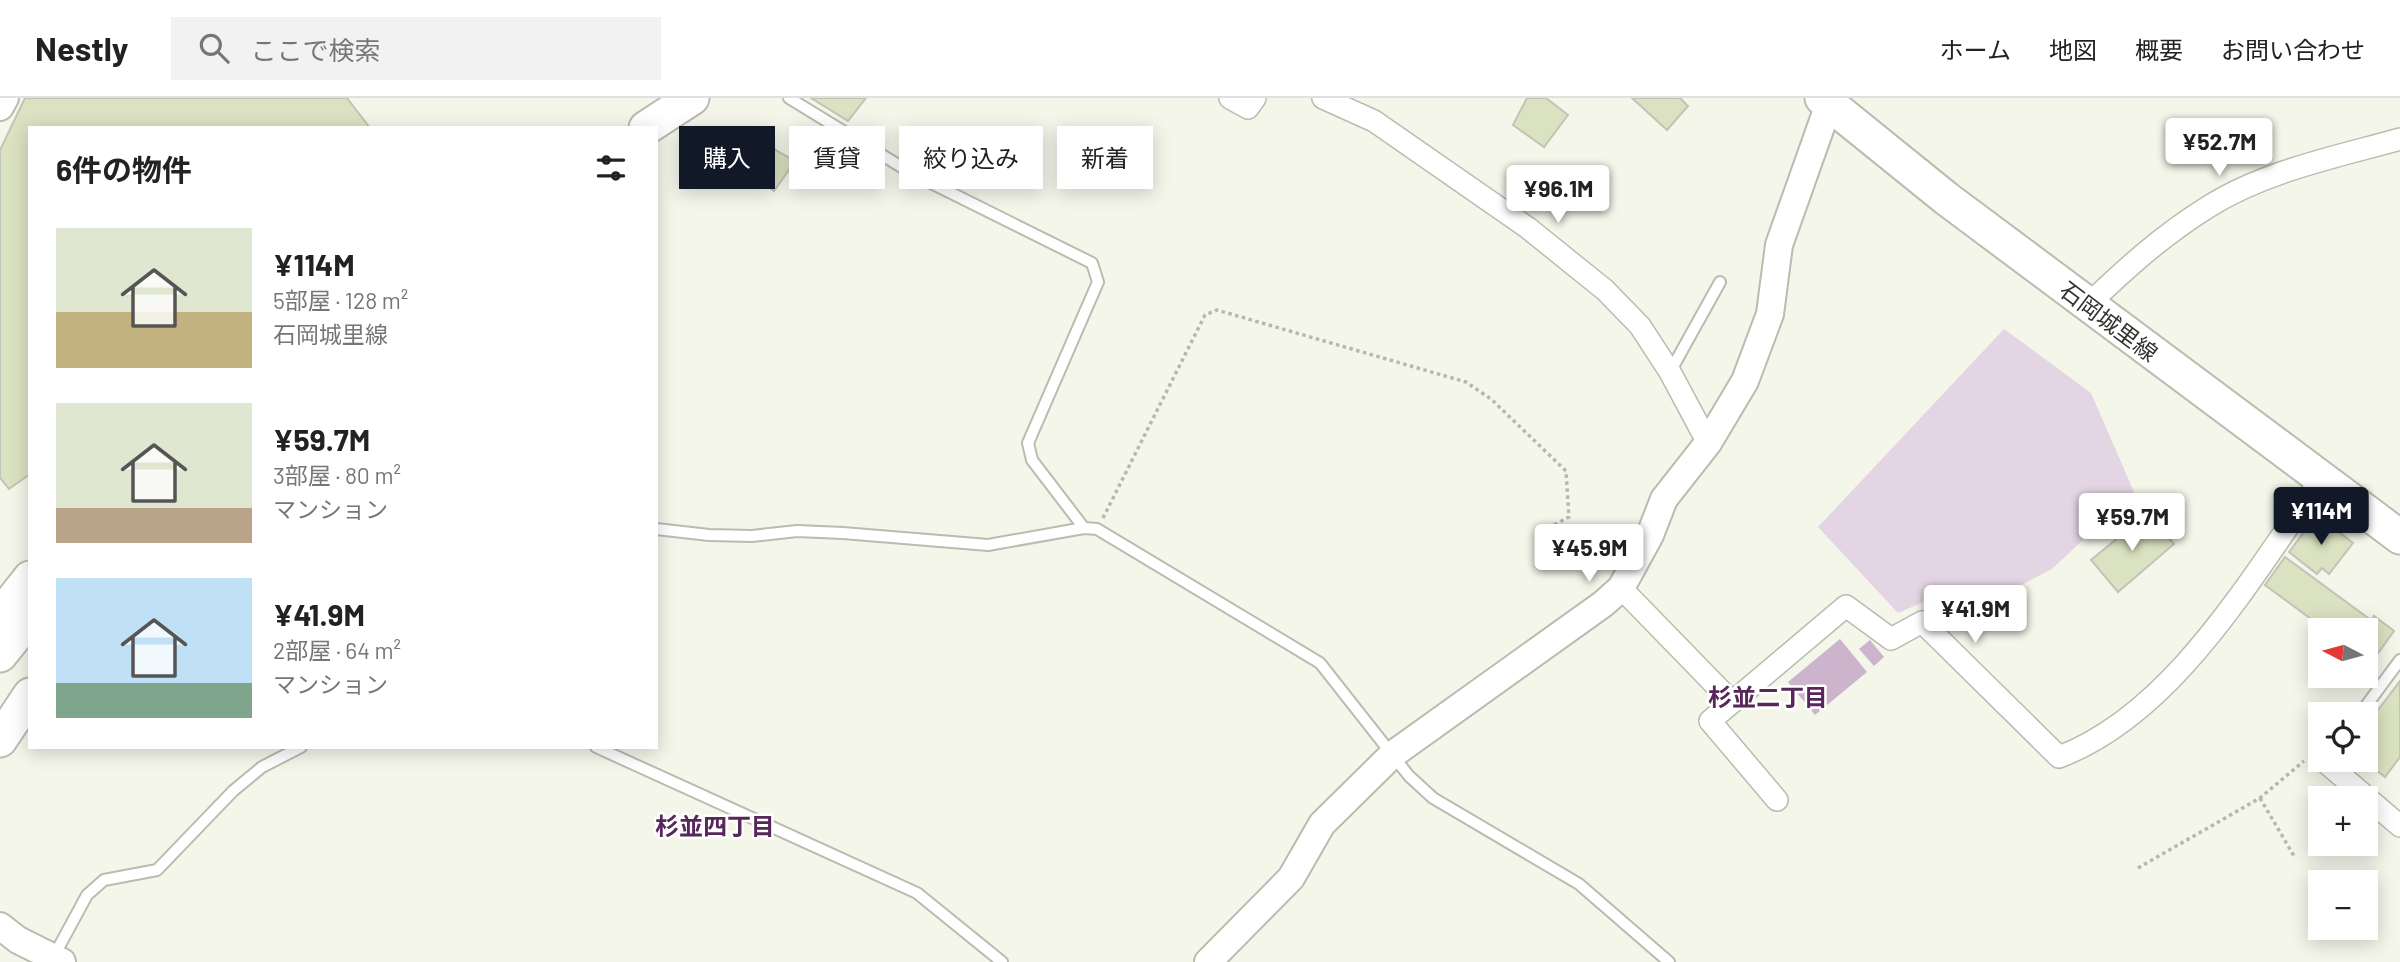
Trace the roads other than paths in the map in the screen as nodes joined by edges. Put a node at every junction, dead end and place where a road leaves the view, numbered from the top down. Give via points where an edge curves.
1 (5, 98) edge
2 (691, 98) edge
3 (789, 98) edge
4 (1230, 98) edge
5 (1255, 98) edge
6 (1323, 98) edge
7 (1828, 100) edge
8 (0, 107) edge
9 (649, 126) edge
10 (2400, 139) edge
11 (1720, 282) dead end
12 (2088, 306) junction
13 (1670, 372) junction
14 (1708, 443) junction
15 (2322, 478) junction
16 (1084, 528) junction
17 (658, 529) edge
18 (2400, 537) edge
19 (28, 581) edge
20 (1621, 587) junction
21 (0, 616) edge
22 (28, 620) edge
23 (0, 655) edge
24 (2400, 660) edge
25 (28, 698) edge
26 (1731, 701) junction
27 (2369, 702) edge
28 (0, 740) edge
29 (296, 749) edge
30 (600, 749) edge
31 (1392, 755) junction
32 (2339, 772) edge
33 (1777, 800) dead end
34 (2400, 826) edge
35 (0, 926) edge
36 (58, 960) edge
37 (1002, 962) edge
38 (1208, 962) edge
39 (1669, 962) edge

1 - 8 street
2 - 9 main road
3 - 16 lane via 913,174 1092,263 1098,282 1028,443 1032,460
4 - 5 street via 1248,108
6 - 13 street via 1374,121 1528,228 1605,290 1640,326
7 - 12 main road, 石岡城里線
7 - 14 street via 1779,245 1770,314 1745,381
10 - 12 street via 2278,175 2210,205 2147,249
11 - 13 lane
12 - 15 main road, 石岡城里線
13 - 14 street
14 - 20 street via 1664,499
15 - 18 main road, 石岡城里線
15 - 26 street via 2200,646 2151,698 2088,746 2059,757 1922,622 1891,639 1846,606
16 - 17 lane via 988,545 843,533 797,531 752,536
16 - 31 lane via 1097,529 1320,663
19 - 21 main road
20 - 26 street
20 - 31 street
22 - 23 main road
24 - 27 lane
25 - 28 main road
26 - 33 street via 1710,721
29 - 36 lane via 262,767 233,791 157,870 104,880 87,895
30 - 37 lane via 917,893
31 - 38 street via 1322,824 1291,878
31 - 39 lane via 1433,798 1579,884
32 - 34 street
35 - 36 street

